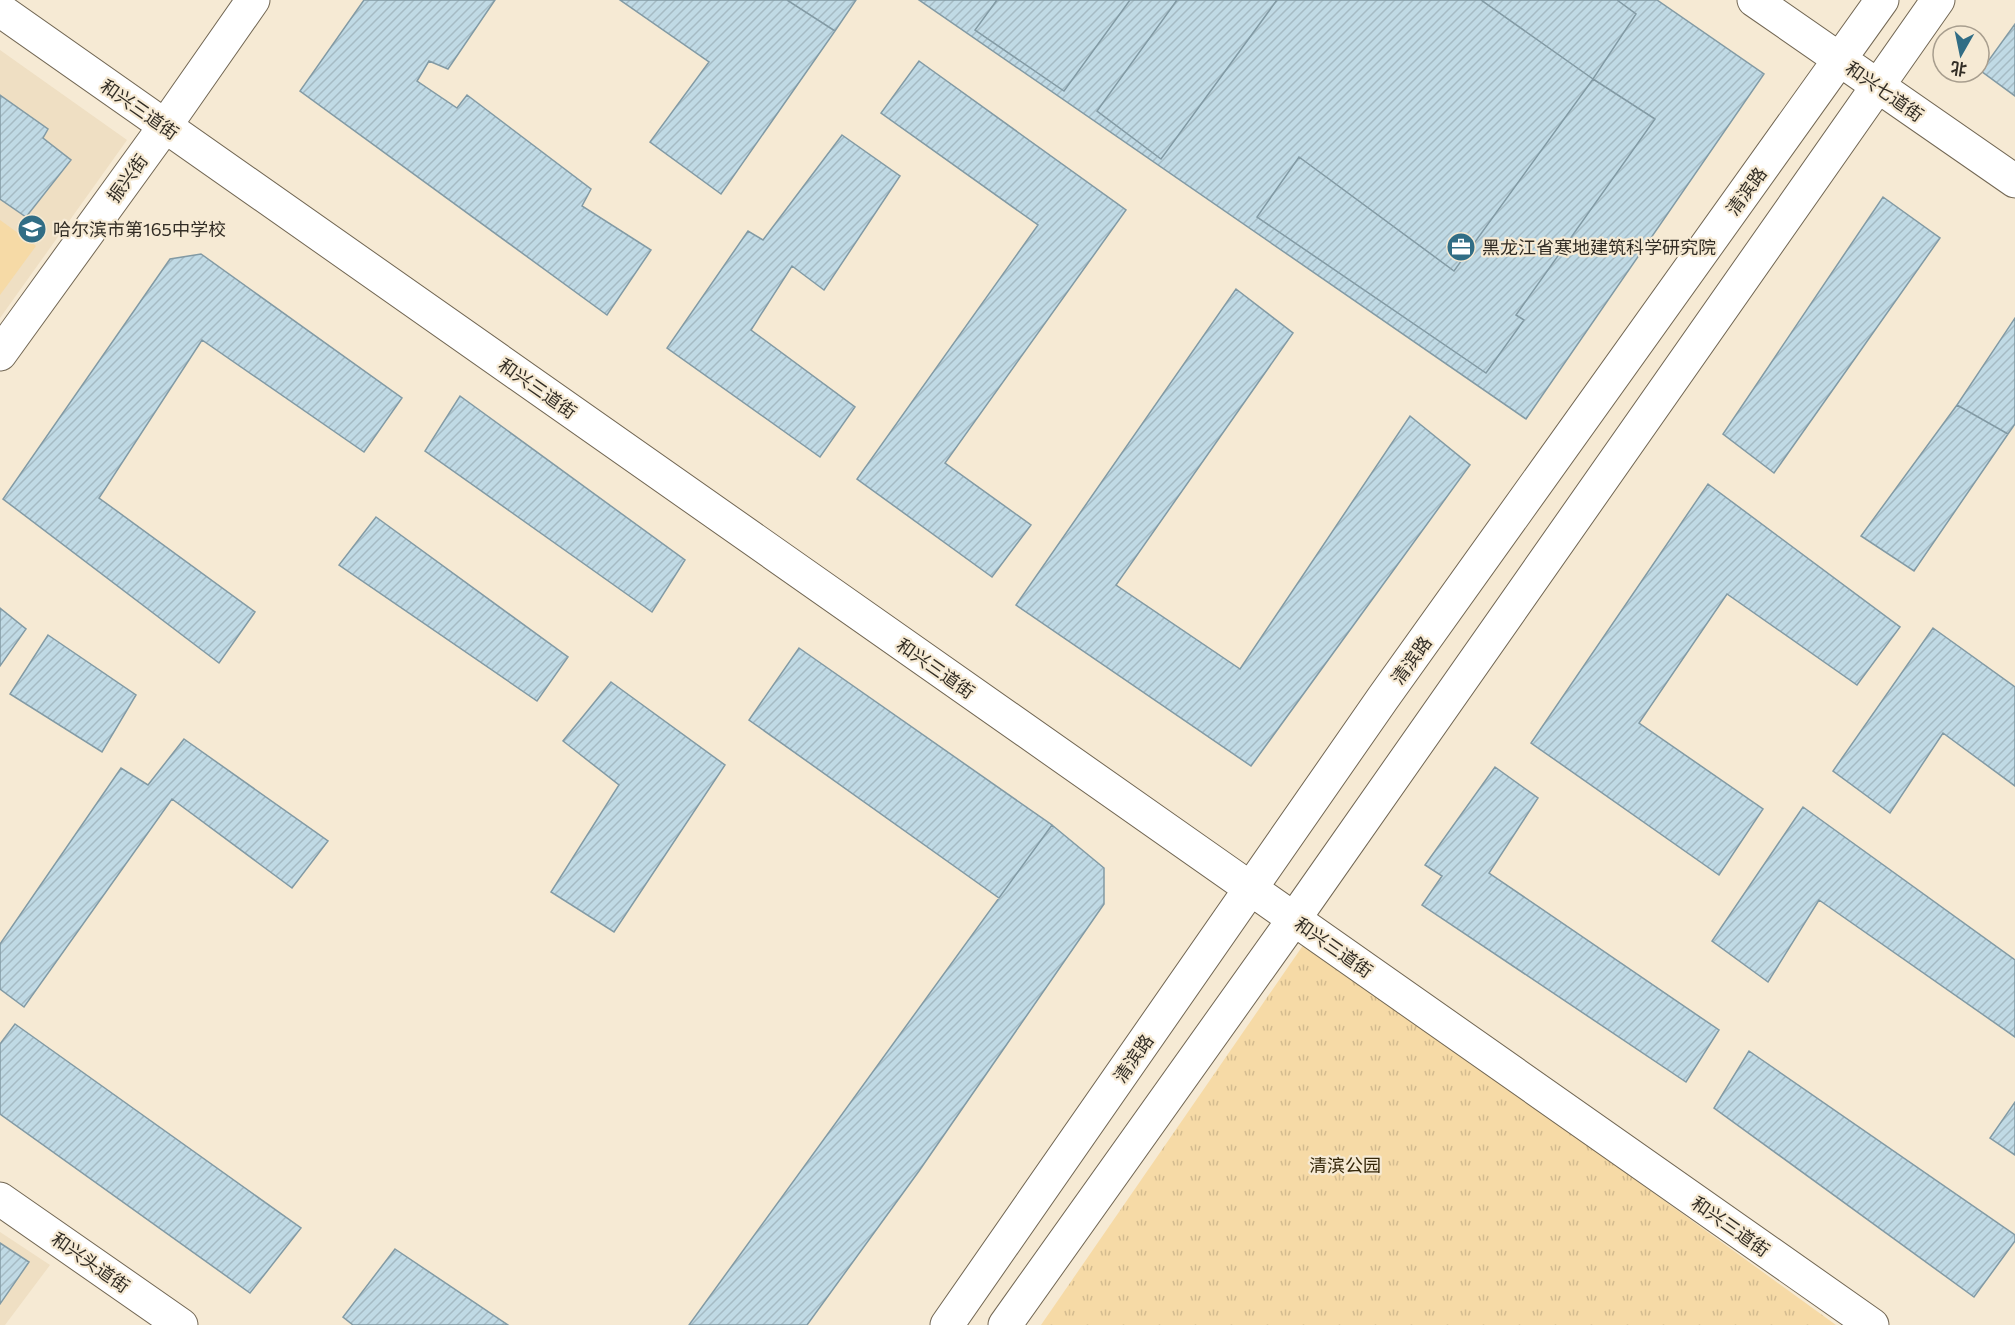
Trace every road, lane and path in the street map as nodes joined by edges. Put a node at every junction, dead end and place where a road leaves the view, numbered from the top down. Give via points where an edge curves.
1 (252, 0) edge
2 (1754, 0) edge
3 (1882, 0) edge
4 (1938, 0) edge
5 (0, 10) edge
6 (1840, 60) junction
7 (1877, 86) junction
8 (165, 126) junction
9 (2015, 181) edge
10 (0, 354) edge
11 (1251, 889) junction
12 (1294, 919) junction
13 (0, 1199) edge
14 (181, 1325) edge
15 (947, 1325) edge
16 (1005, 1325) edge
17 (1872, 1325) edge

1 - 8 street, 振兴街
2 - 6 street, 和兴七道街
3 - 6 street, 清滨路
4 - 7 street
5 - 8 street, 和兴三道街
6 - 7 street, 和兴七道街
6 - 11 street, 清滨路
7 - 9 street, 和兴七道街
7 - 12 street
8 - 10 street, 振兴街
8 - 11 street, 和兴三道街
11 - 12 street, 和兴三道街
11 - 15 street, 清滨路
12 - 16 street
12 - 17 street, 和兴三道街
13 - 14 street, 和兴头道街

